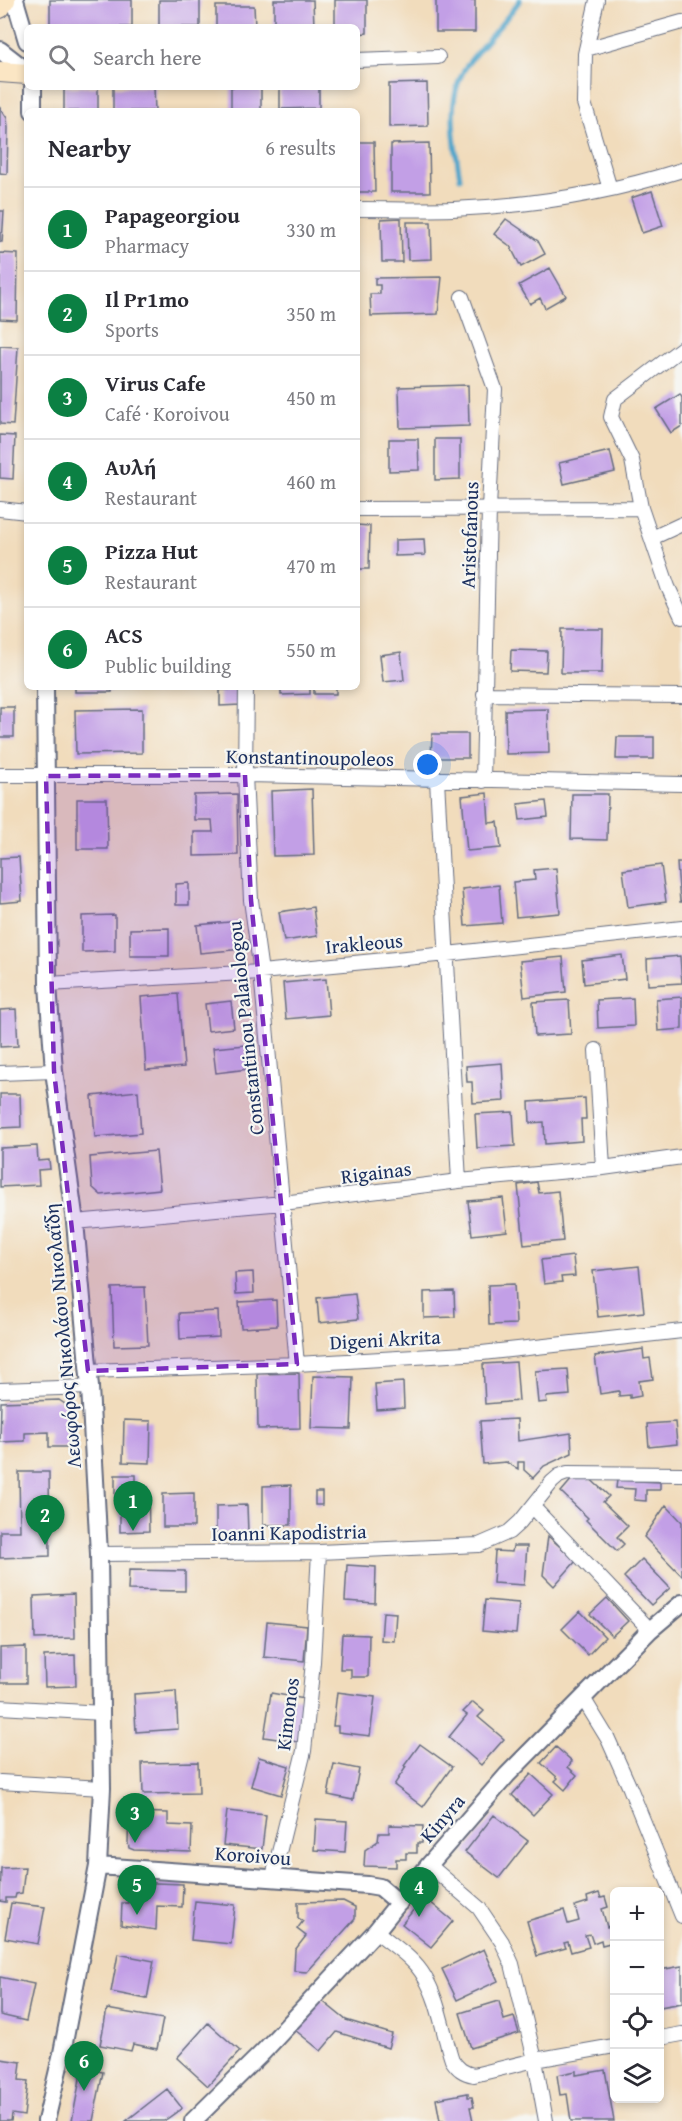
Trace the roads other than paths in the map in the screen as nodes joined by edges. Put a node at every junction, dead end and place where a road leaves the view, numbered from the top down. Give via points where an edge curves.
1 (5, 0) edge
2 (15, 0) edge
3 (597, 0) edge
4 (0, 8) edge
5 (682, 22) edge
6 (24, 31) edge
7 (586, 49) junction
8 (0, 50) edge
9 (438, 57) dead end
10 (360, 60) edge
11 (24, 70) edge
12 (0, 72) edge
13 (24, 72) edge
14 (33, 90) edge
15 (33, 108) edge
16 (682, 170) edge
17 (610, 189) junction
18 (360, 209) edge
19 (462, 297) dead end
20 (682, 348) edge
21 (489, 508) junction
22 (641, 508) junction
23 (0, 509) edge
24 (360, 509) edge
25 (24, 512) edge
26 (682, 524) edge
27 (652, 538) junction
28 (682, 618) edge
29 (45, 690) edge
30 (246, 690) edge
31 (484, 694) junction
32 (682, 696) edge
33 (0, 775) edge
34 (245, 775) junction
35 (46, 776) junction
36 (437, 780) junction
37 (483, 781) junction
38 (682, 784) edge
39 (682, 928) edge
40 (447, 954) junction
41 (261, 972) junction
42 (48, 984) junction
43 (596, 1050) dead end
44 (54, 1071) junction
45 (0, 1073) edge
46 (682, 1157) edge
47 (603, 1168) junction
48 (459, 1181) junction
49 (283, 1203) junction
50 (75, 1222) junction
51 (682, 1331) edge
52 (297, 1364) junction
53 (89, 1379) junction
54 (0, 1390) edge
55 (682, 1474) edge
56 (533, 1507) junction
57 (319, 1552) junction
58 (99, 1554) junction
59 (680, 1610) edge
60 (650, 1630) junction
61 (584, 1698) junction
62 (0, 1707) edge
63 (102, 1713) junction
64 (0, 1782) edge
65 (102, 1788) junction
66 (429, 1865) junction
67 (98, 1866) junction
68 (273, 1877) junction
69 (399, 1903) junction
70 (682, 1916) edge
71 (376, 1931) junction
72 (682, 2034) edge
73 (664, 2037) edge
74 (610, 2047) edge
75 (535, 2060) junction
76 (46, 2121) edge
77 (193, 2121) edge
78 (546, 2121) edge

1 - 4 main road
2 - 6 street
3 - 7 street
5 - 7 street
7 - 17 street via 584,103
8 - 11 street
9 - 10 street
12 - 13 main road
14 - 15 street
16 - 17 street
17 - 18 street via 551,200 454,209
19 - 21 street, Aristofanous via 495,389
20 - 22 street via 615,399 610,417 632,460
21 - 22 street
21 - 24 street
21 - 31 street, Aristofanous
22 - 27 street
23 - 25 street
26 - 27 street
27 - 28 street
29 - 35 street, Λεωφόρος Νικολάου Νικολαΐδη
30 - 34 street, Constantinou Palaiologou
31 - 32 street
31 - 37 street, Aristofanous
33 - 35 street, Konstantinoupoleos
34 - 35 street, Konstantinoupoleos
34 - 36 street, Konstantinoupoleos
34 - 41 street, Constantinou Palaiologou via 251,900
35 - 42 street, Λεωφόρος Νικολάου Νικολαΐδη
36 - 37 street, Konstantinoupoleos
36 - 40 street
37 - 38 street, Konstantinoupoleos
39 - 40 street, Irakleous
40 - 41 street, Irakleous
40 - 48 street
41 - 42 street, Irakleous
41 - 49 street, Constantinou Palaiologou
42 - 44 street, Λεωφόρος Νικολάου Νικολαΐδη
43 - 47 street
44 - 45 street
44 - 50 street, Λεωφόρος Νικολάου Νικολαΐδη
46 - 47 street, Rigainas
47 - 48 street, Rigainas
48 - 49 street, Rigainas
49 - 50 street, Rigainas
49 - 52 street, Constantinou Palaiologou
50 - 53 street, Λεωφόρος Νικολάου Νικολαΐδη
51 - 52 street, Digeni Akrita via 482,1353
52 - 53 street, Digeni Akrita
53 - 54 street, Digeni Akrita
53 - 58 street, Λεωφόρος Νικολάου Νικολαΐδη
55 - 56 street via 567,1473 552,1482
56 - 57 street, Ioanni Kapodistria via 509,1532 479,1545
56 - 60 street
57 - 58 street, Ioanni Kapodistria
57 - 68 street, Kimonos via 304,1751
58 - 63 street, Λεωφόρος Νικολάου Νικολαΐδη
59 - 60 street, Kinyra
60 - 61 street, Kinyra
61 - 66 street, Kinyra via 507,1774
61 - 70 street via 626,1778
62 - 63 street
63 - 65 street, Λεωφόρος Νικολάου Νικολαΐδη
64 - 65 street
65 - 67 street, Λεωφόρος Νικολάου Νικολαΐδη
66 - 69 street, Kinyra
66 - 75 street via 479,1908 502,1942 512,1964
67 - 68 street, Koroivou
67 - 76 street, Λεωφόρος Νικολάου Νικολαΐδη
68 - 69 street, Koroivou via 380,1887
69 - 71 street, Kinyra
71 - 75 street via 424,1975 458,2069 474,2075
71 - 77 street, Kinyra
72 - 73 street
74 - 75 street
75 - 78 street

